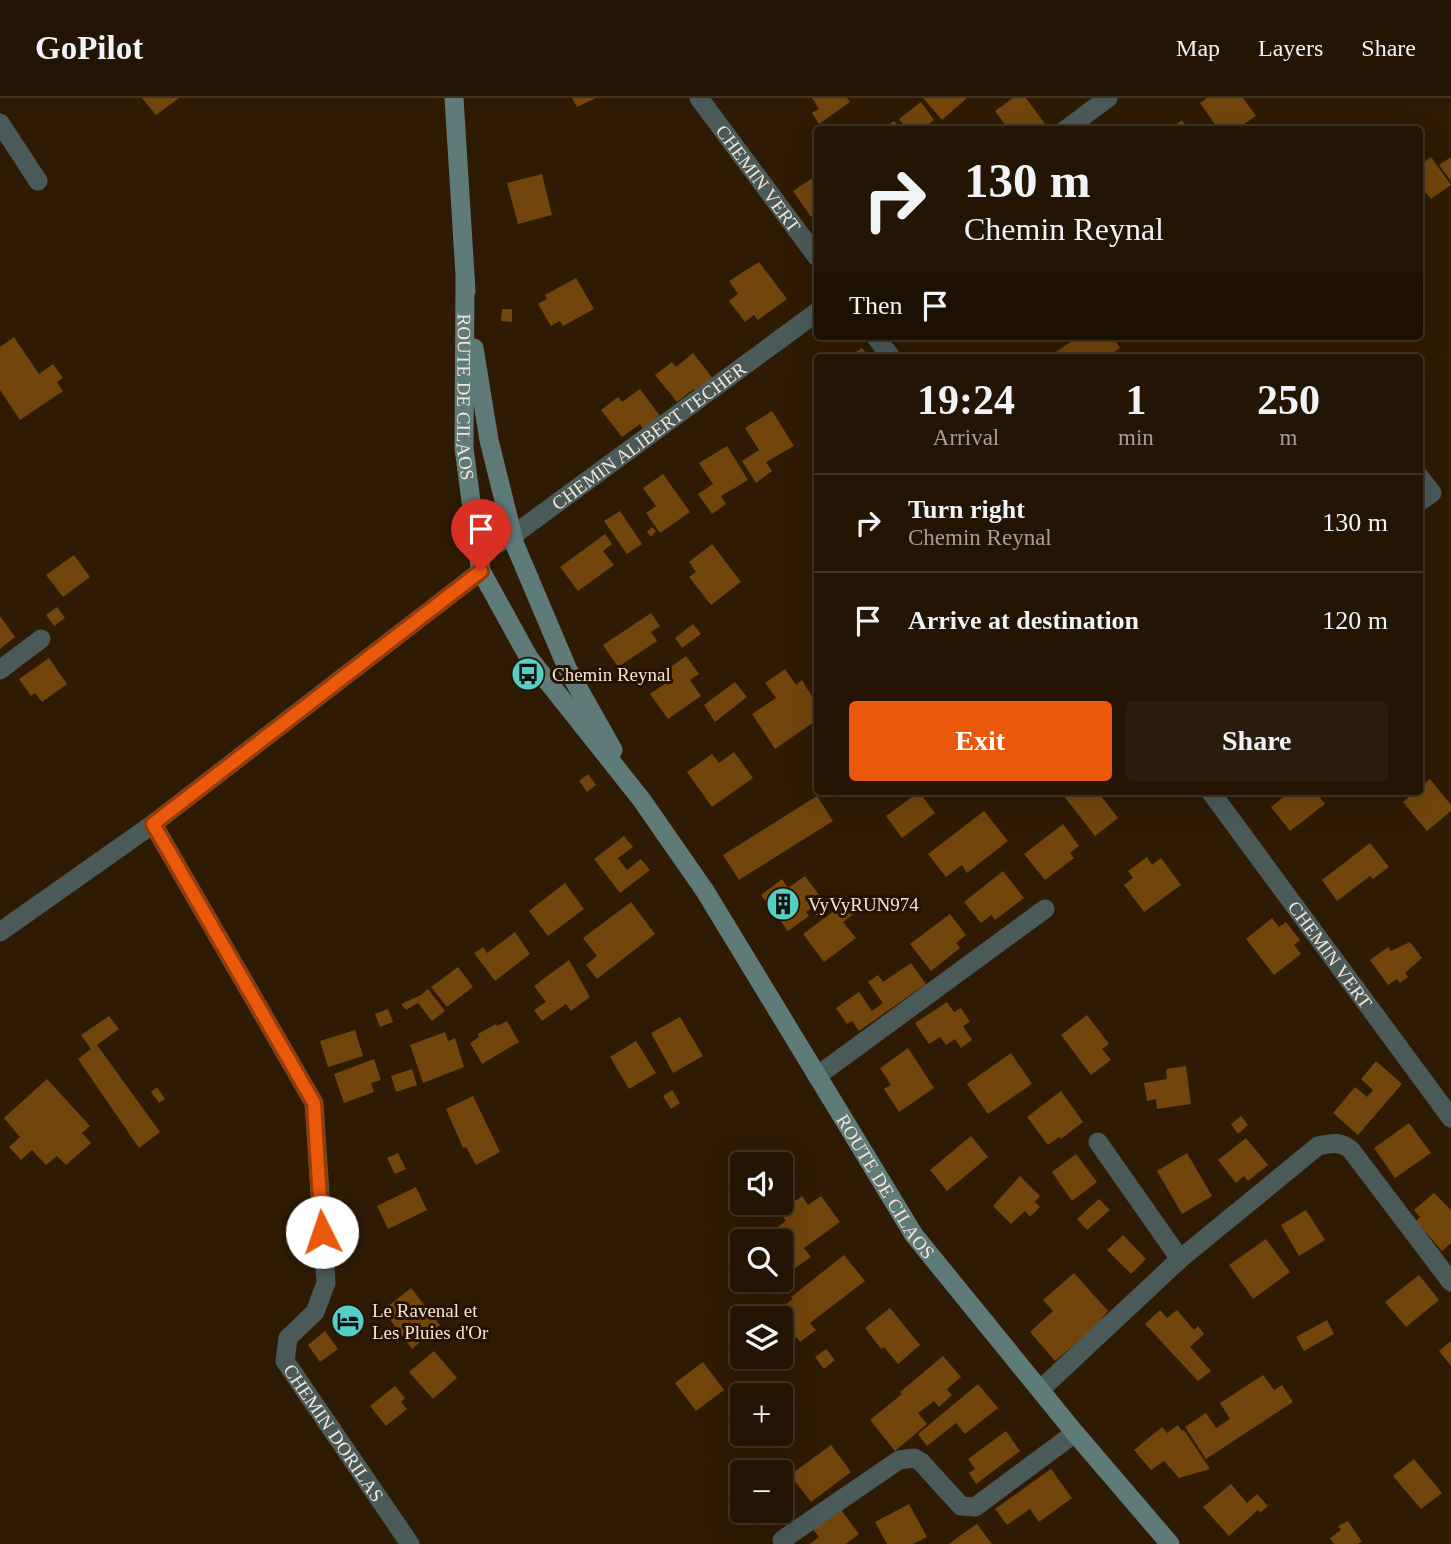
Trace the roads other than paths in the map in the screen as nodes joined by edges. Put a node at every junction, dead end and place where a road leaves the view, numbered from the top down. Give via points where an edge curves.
1 (454, 98) edge
2 (699, 98) edge
3 (1108, 98) edge
4 (0, 123) edge
5 (1070, 126) edge
6 (38, 181) dead end
7 (814, 253) edge
8 (465, 278) junction
9 (814, 314) edge
10 (1423, 481) edge
11 (1423, 499) edge
12 (512, 536) junction
13 (480, 562) junction
14 (41, 639) dead end
15 (0, 670) edge
16 (573, 700) junction
17 (1213, 795) edge
18 (153, 824) junction
19 (1045, 909) dead end
20 (0, 932) edge
21 (817, 1076) junction
22 (1451, 1118) edge
23 (1098, 1142) dead end
24 (1180, 1259) junction
25 (1451, 1282) edge
26 (1041, 1389) junction
27 (1075, 1433) junction
28 (782, 1541) dead end
29 (410, 1544) edge
30 (1170, 1544) edge

1 - 8 main road, ROUTE DE CILAOS
2 - 7 street, CHEMIN VERT
3 - 5 street
4 - 6 street
8 - 12 main road, ROUTE DE CILAOS via 489,440
8 - 13 main road, ROUTE DE CILAOS via 464,448
9 - 12 street, CHEMIN ALIBERT TECHER
10 - 11 street via 1432,493
12 - 13 street, CHEMIN ALIBERT TECHER
12 - 16 main road, ROUTE DE CILAOS via 568,670
13 - 16 main road, ROUTE DE CILAOS via 529,658
13 - 18 street
14 - 15 street
16 - 21 main road, ROUTE DE CILAOS via 705,891
17 - 22 street, CHEMIN VERT
18 - 20 street
18 - 29 street, CHEMIN DORILAS via 314,1103 326,1283 315,1312 288,1338 285,1361
19 - 21 street
21 - 26 main road, ROUTE DE CILAOS via 914,1235
23 - 24 street
24 - 25 street via 1318,1146 1334,1143 1351,1150
24 - 26 street
26 - 27 main road, ROUTE DE CILAOS
27 - 28 street via 975,1507 961,1506 921,1462 899,1460
27 - 30 main road, ROUTE DE CILAOS

